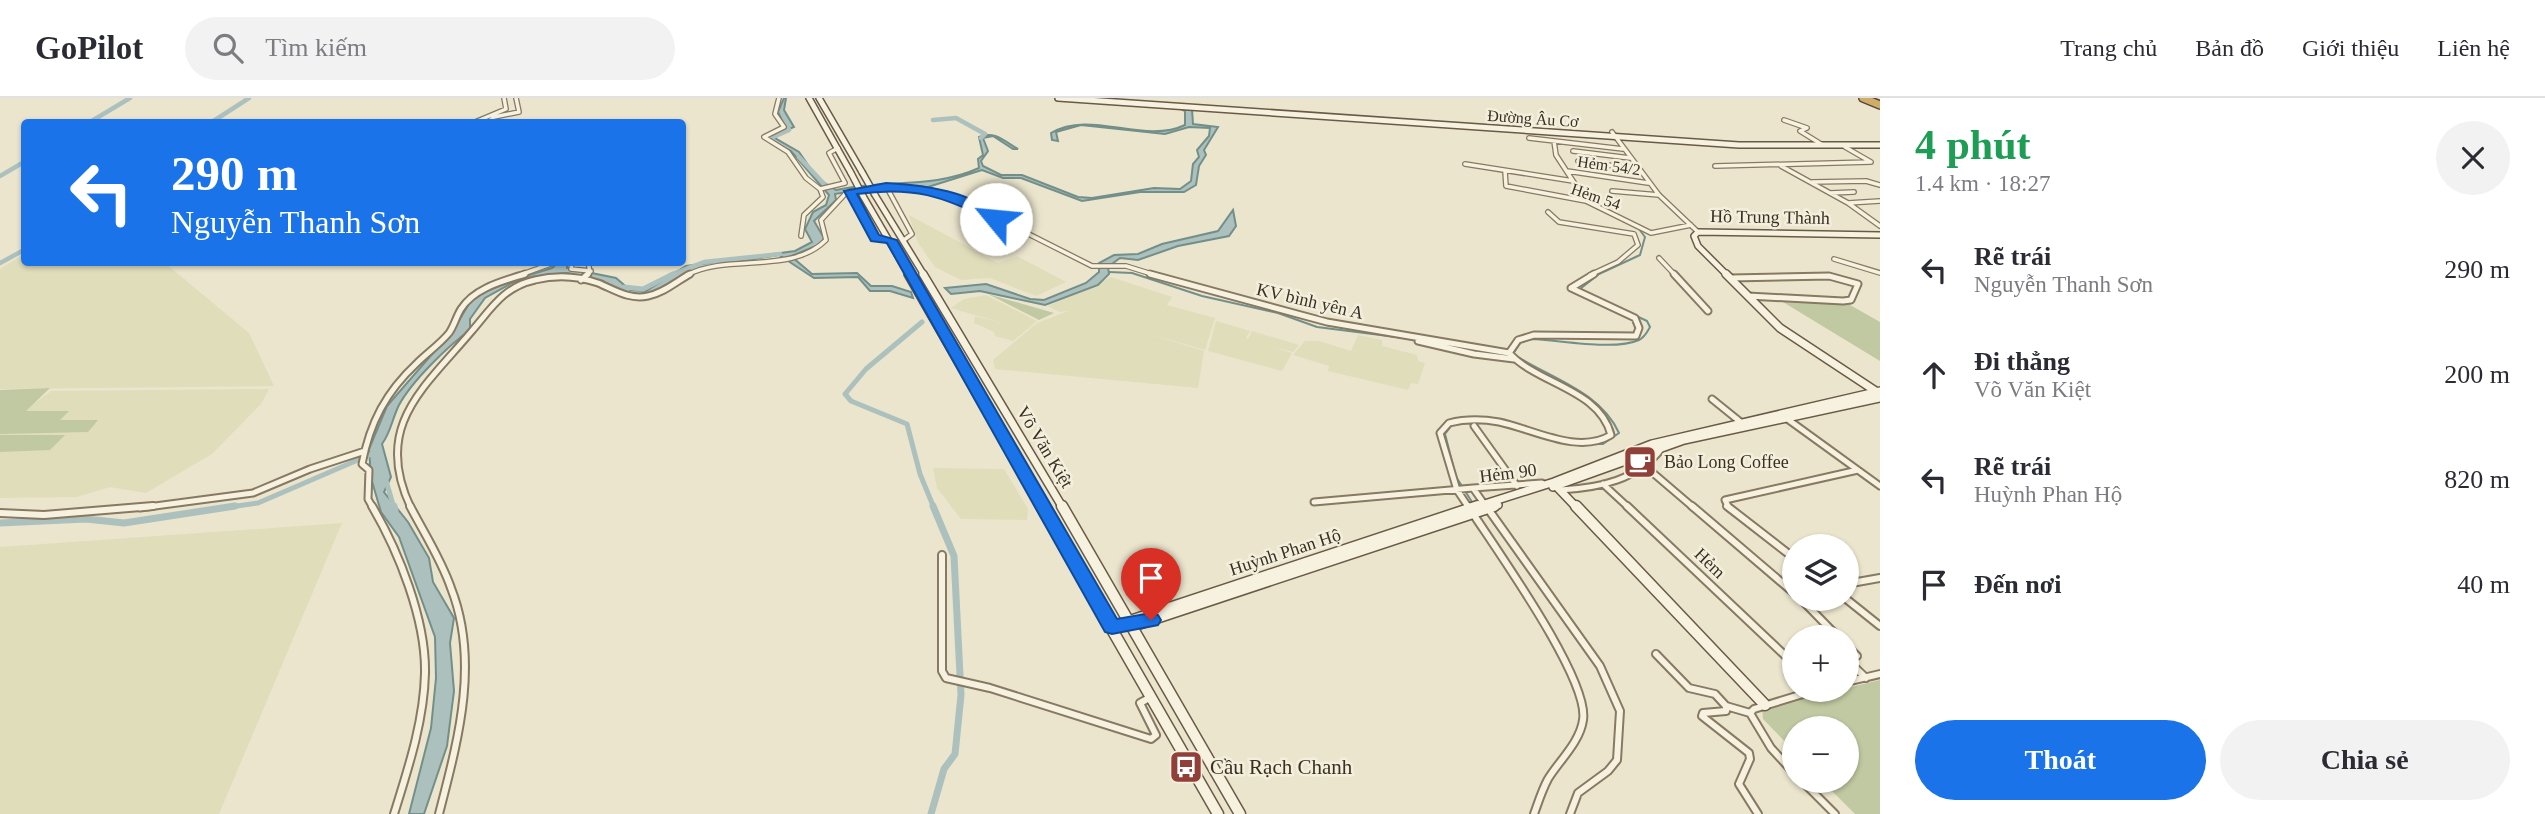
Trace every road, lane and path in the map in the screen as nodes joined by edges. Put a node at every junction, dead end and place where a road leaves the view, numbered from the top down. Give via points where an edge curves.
1 (504, 98) edge
2 (516, 98) edge
3 (779, 98) edge
4 (809, 98) edge
5 (819, 98) edge
6 (1058, 98) edge
7 (1101, 98) edge
8 (1863, 98) edge
9 (1872, 98) edge
10 (1880, 104) edge
11 (1241, 109) junction
12 (482, 119) edge
13 (492, 119) edge
14 (1784, 120) dead end
15 (841, 134) junction
16 (1613, 134) junction
17 (830, 136) junction
18 (1529, 138) dead end
19 (1555, 141) junction
20 (1723, 142) junction
21 (1880, 143) edge
22 (1821, 144) junction
23 (1845, 147) junction
24 (838, 148) junction
25 (1623, 149) junction
26 (1573, 151) dead end
27 (1630, 158) junction
28 (1578, 161) dead end
29 (1465, 164) dead end
30 (1779, 164) junction
31 (1715, 166) dead end
32 (1638, 169) junction
33 (1505, 171) junction
34 (1567, 172) junction
35 (1573, 181) junction
36 (1809, 182) junction
37 (1648, 183) junction
38 (1880, 185) edge
39 (886, 186) junction
40 (821, 189) junction
41 (850, 191) junction
42 (1612, 191) dead end
43 (1854, 191) dead end
44 (863, 192) junction
45 (1830, 193) junction
46 (1659, 195) junction
47 (1586, 201) junction
48 (1880, 201) edge
49 (1848, 203) junction
50 (1548, 212) dead end
51 (1691, 225) junction
52 (1880, 226) edge
53 (1698, 232) junction
54 (1634, 234) junction
55 (1647, 234) junction
56 (801, 236) dead end
57 (1880, 236) edge
58 (891, 240) junction
59 (904, 240) junction
60 (1659, 258) dead end
61 (1834, 259) dead end
62 (544, 266) edge
63 (570, 266) edge
64 (589, 266) edge
65 (1096, 267) joint
66 (591, 271) junction
67 (1880, 273) edge
68 (1731, 278) junction
69 (581, 279) junction
70 (1748, 296) junction
71 (1708, 312) dead end
72 (1418, 341) dead end
73 (969, 353) junction
74 (956, 354) junction
75 (1511, 356) junction
76 (1879, 393) edge
77 (1712, 400) dead end
78 (1784, 416) junction
79 (1742, 424) junction
80 (1474, 426) dead end
81 (1662, 448) junction
82 (364, 452) junction
83 (1646, 467) junction
84 (1858, 470) junction
85 (1603, 484) junction
86 (1880, 485) edge
87 (1517, 486) junction
88 (1557, 486) junction
89 (1472, 488) junction
90 (1458, 489) junction
91 (1314, 502) dead end
92 (1486, 507) junction
93 (1471, 511) junction
94 (0, 513) edge
95 (1782, 549) edge
96 (942, 555) dead end
97 (1880, 578) edge
98 (1859, 582) edge
99 (1782, 583) edge
100 (1859, 609) edge
101 (1813, 611) edge
102 (1130, 622) junction
103 (1826, 625) edge
104 (1880, 626) edge
105 (1112, 627) junction
106 (1782, 653) edge
107 (1656, 654) dead end
108 (1859, 671) edge
109 (1880, 674) edge
110 (1866, 678) junction
111 (1859, 679) edge
112 (1152, 696) junction
113 (1782, 700) edge
114 (1765, 705) junction
115 (1726, 706) junction
116 (1750, 713) junction
117 (1782, 759) edge
118 (1814, 793) edge
119 (394, 814) edge
120 (439, 814) edge
121 (1218, 814) edge
122 (1240, 814) edge
123 (1534, 814) edge
124 (1570, 814) edge
125 (1758, 814) edge
126 (1835, 814) edge

1 - 12 street via 506,109
2 - 13 street via 518,112
3 - 40 street via 775,114 784,127 764,137 788,152 806,178
4 - 17 street, Võ Văn Kiệt
5 - 15 street, Võ Văn Kiệt
6 - 11 street, Đường Âu Cơ
7 - 11 street, Đường Âu Cơ
8 - 10 highway
9 - 10 highway
11 - 16 street, Đường Âu Cơ
14 - 22 street via 1807,128 1800,131
15 - 17 street
15 - 59 street, Võ Văn Kiệt, bridge
16 - 20 street, Đường Âu Cơ
16 - 25 street
17 - 24 street, Võ Văn Kiệt
18 - 19 street
19 - 25 street
19 - 34 street via 1556,155
20 - 22 street, Đường Âu Cơ
20 - 23 street, Đường Âu Cơ
21 - 22 street, Đường Âu Cơ
21 - 23 street, Đường Âu Cơ
23 - 30 street via 1871,162
24 - 40 street via 829,152 846,183
24 - 44 street, Võ Văn Kiệt, bridge
25 - 27 street
26 - 27 street
27 - 32 street
28 - 32 street
29 - 33 street
30 - 31 street
30 - 36 street
32 - 37 street
33 - 35 street
33 - 47 street, Hẻm 54 via 1506,186
34 - 35 street
34 - 37 street, Hẻm 54/2
35 - 47 street
36 - 38 street
36 - 45 street
37 - 46 street
39 - 44 street
39 - 59 street via 912,234
39 - 65 street via 949,195
40 - 56 street via 823,198 808,209
41 - 44 street
41 - 58 street via 875,238
41 - 69 street via 822,218 825,240 810,254 699,270 641,298
42 - 46 street
43 - 45 street
44 - 58 street, Võ Văn Kiệt
45 - 49 street
46 - 51 street
47 - 55 street, Hẻm 54
48 - 49 street
49 - 52 street
50 - 54 street via 1559,222
51 - 53 street
51 - 55 street
53 - 57 street, Hồ Trung Thành
53 - 68 street, Hồ Trung Thành via 1698,246
54 - 55 street
54 - 75 street via 1635,249 1571,288 1635,318 1636,335 1534,335 1517,340
58 - 74 street, Võ Văn Kiệt
59 - 73 street, Võ Văn Kiệt
60 - 71 street
61 - 67 street
62 - 82 street via 472,296 450,332 380,403
63 - 66 street
64 - 66 street
65 - 75 street, KV bình yên A via 1130,267 1317,320
66 - 69 street
68 - 70 street, Hồ Trung Thành
68 - 70 street via 1829,276 1858,284 1851,300
69 - 120 street via 534,280 489,303 473,331 419,389 403,418 401,489 440,561 462,623 467,699
70 - 76 street, Hồ Trung Thành via 1780,328
72 - 75 street, KV bình yên A via 1474,354
73 - 74 street
73 - 102 street, Võ Văn Kiệt
74 - 105 street, Võ Văn Kiệt
75 - 90 street, KV bình yên A via 1577,394 1606,421 1611,435 1589,444 1492,421 1449,423 1440,433
76 - 78 street, Huỳnh Phan Hộ
76 - 79 street, Huỳnh Phan Hộ
77 - 79 street
78 - 79 street, Huỳnh Phan Hộ
78 - 84 street
79 - 81 street, Huỳnh Phan Hộ
79 - 88 street, Huỳnh Phan Hộ via 1652,444
80 - 87 street
81 - 83 street
81 - 88 street, Huỳnh Phan Hộ
82 - 94 street via 253,493 134,509
82 - 119 street via 368,499 404,572 421,632 425,673 413,754
83 - 85 street, Hẻm 90
83 - 99 street, Hẻm
84 - 86 street
84 - 95 street via 1725,500 1725,505
85 - 88 street, Hẻm 90
85 - 106 street, Hẻm
87 - 88 street, Hẻm 90
87 - 89 street, Hẻm 90
88 - 92 street, Huỳnh Phan Hộ
88 - 114 street
89 - 90 street
89 - 92 street, Hẻm 90
90 - 91 street
90 - 93 street, KV bình yên A
92 - 93 street, Huỳnh Phan Hộ
92 - 124 street, Hẻm 90 via 1600,666 1620,711 1617,760 1578,793
93 - 102 street, Huỳnh Phan Hộ via 1138,624
93 - 123 street, KV bình yên A via 1555,639 1584,712 1576,739 1550,775
96 - 112 street via 943,676 1151,739 1156,735 1140,703
97 - 98 street
100 - 104 street
101 - 103 street
102 - 105 street, Huỳnh Phan Hộ
102 - 122 street, Võ Văn Kiệt
105 - 112 street, Võ Văn Kiệt
107 - 115 street via 1689,688 1715,694
108 - 110 street
109 - 110 street
110 - 111 street
112 - 121 street, Võ Văn Kiệt
113 - 114 street
114 - 116 street
115 - 116 street
115 - 125 street via 1726,710 1702,716 1749,753 1739,785
116 - 117 street
118 - 126 street

